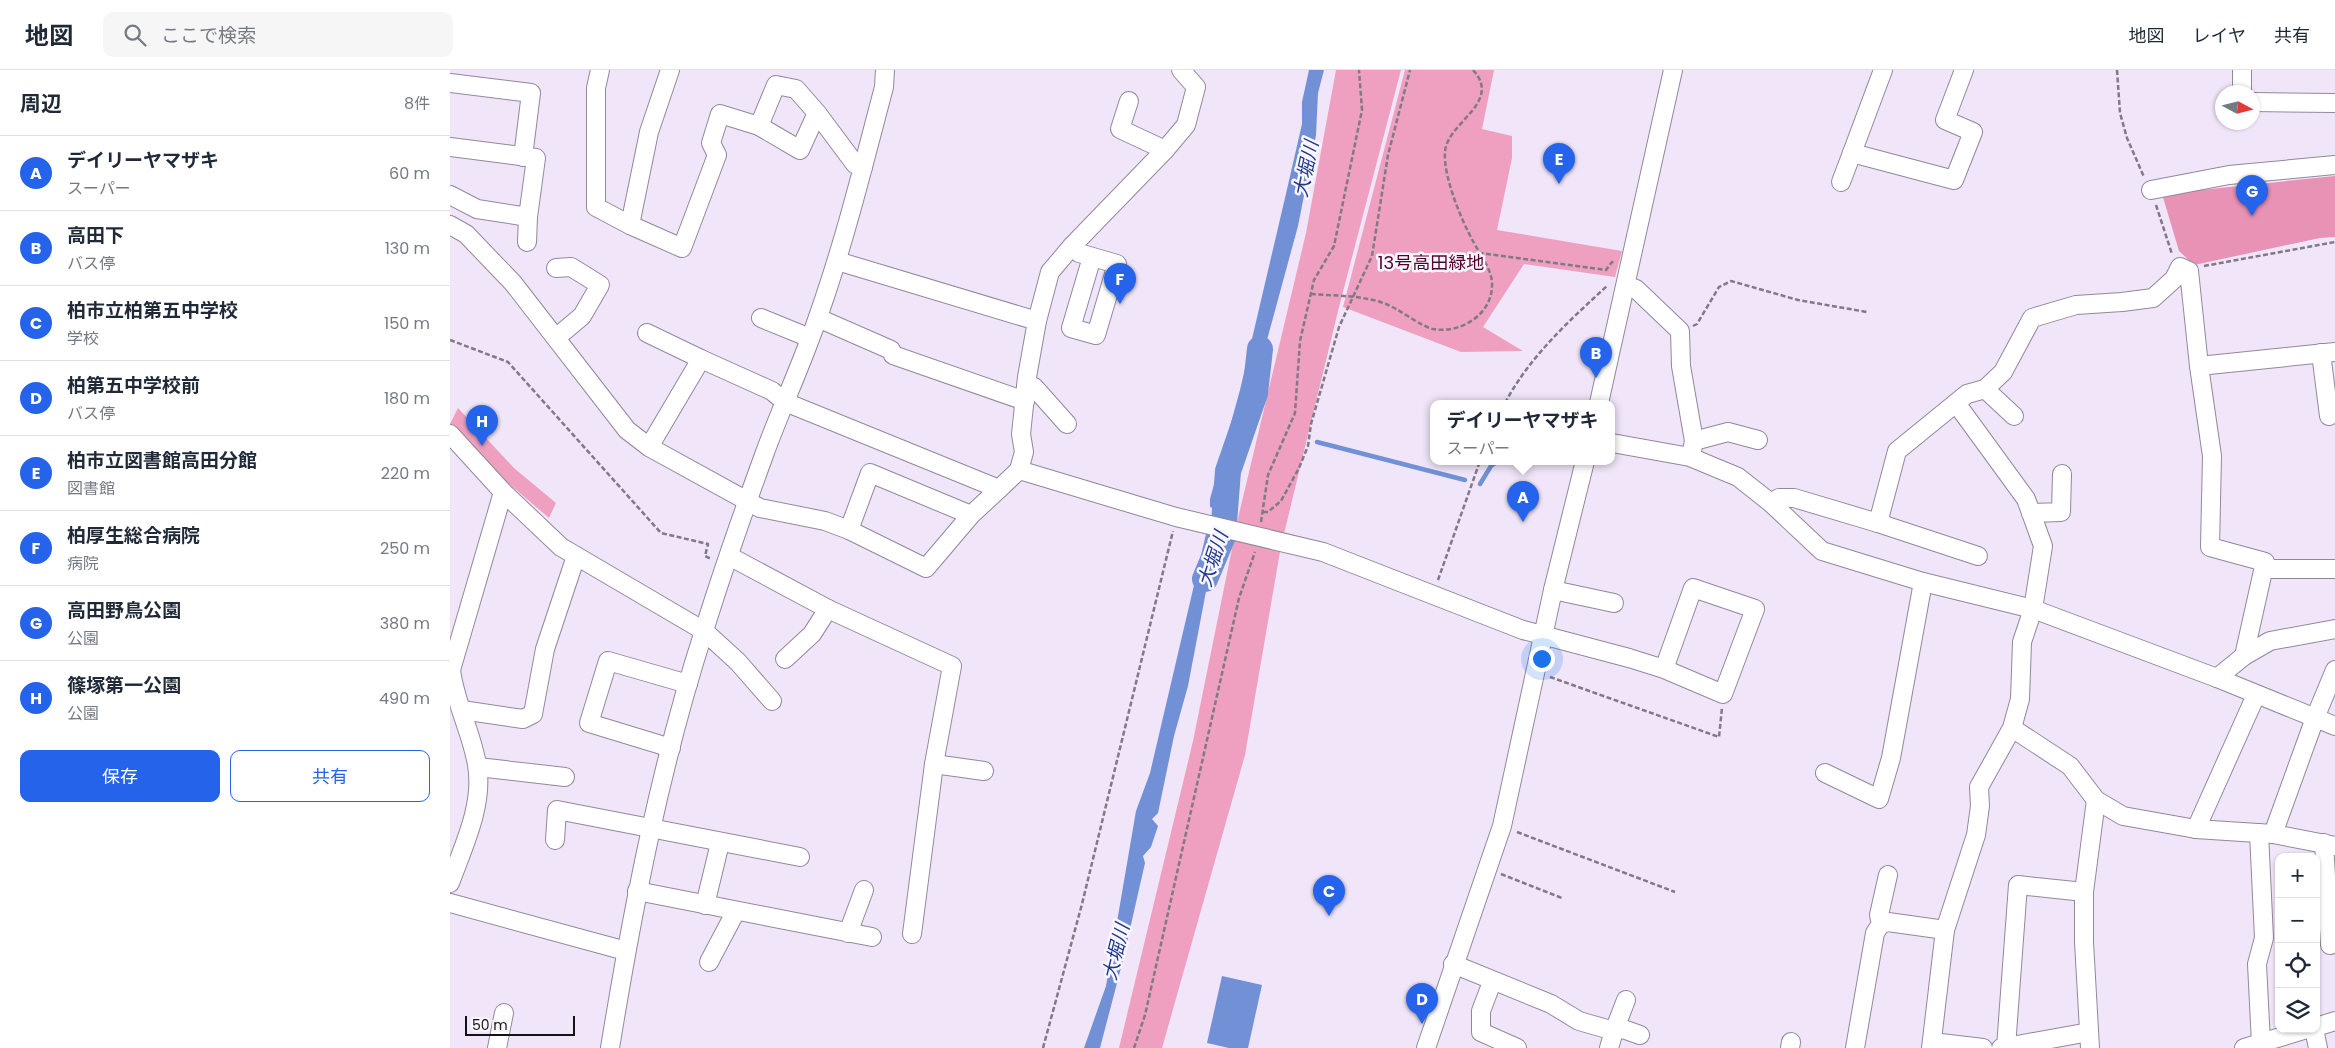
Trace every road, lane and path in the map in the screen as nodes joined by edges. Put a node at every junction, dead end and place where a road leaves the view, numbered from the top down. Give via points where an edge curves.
1 (600, 70) edge
2 (670, 70) edge
3 (1181, 70) edge
4 (1359, 70) edge
5 (1410, 70) edge
6 (1473, 70) edge
7 (1673, 70) edge
8 (1883, 70) edge
9 (1964, 70) edge
10 (2117, 70) edge
11 (2242, 70) edge
12 (885, 79) edge
13 (450, 83) edge
14 (2242, 85) edge
15 (1129, 101) dead end
16 (2260, 102) edge
17 (2335, 103) edge
18 (817, 114) junction
19 (759, 126) junction
20 (450, 147) edge
21 (1165, 150) junction
22 (1852, 153) junction
23 (523, 157) junction
24 (2335, 165) edge
25 (863, 167) junction
26 (1842, 182) dead end
27 (2151, 190) junction
28 (450, 194) edge
29 (528, 217) junction
30 (450, 225) edge
31 (630, 225) junction
32 (527, 242) dead end
33 (2335, 242) edge
34 (1072, 246) junction
35 (1480, 253) junction
36 (1092, 257) dead end
37 (837, 260) junction
38 (556, 268) dead end
39 (2181, 270) junction
40 (1625, 275) junction
41 (1311, 294) junction
42 (1352, 298) junction
43 (1867, 312) dead end
44 (761, 318) dead end
45 (818, 318) junction
46 (1038, 321) junction
47 (1680, 330) junction
48 (648, 333) dead end
49 (557, 337) junction
50 (810, 338) junction
51 (450, 340) edge
52 (2328, 353) edge
53 (701, 359) junction
54 (2198, 366) junction
55 (1984, 389) junction
56 (1026, 394) junction
57 (1506, 400) edge
58 (1600, 400) edge
59 (784, 402) junction
60 (1956, 403) junction
61 (2014, 416) dead end
62 (2329, 416) dead end
63 (1067, 424) dead end
64 (450, 434) edge
65 (1758, 440) dead end
66 (1615, 443) edge
67 (649, 447) junction
68 (1692, 449) junction
69 (1479, 465) edge
70 (1584, 465) edge
71 (1019, 470) junction
72 (2062, 474) dead end
73 (999, 489) junction
74 (503, 492) junction
75 (749, 502) junction
76 (1771, 503) junction
77 (1262, 512) junction
78 (2031, 513) junction
79 (971, 515) junction
80 (1176, 517) junction
81 (1878, 522) junction
82 (849, 530) junction
83 (1258, 536) junction
84 (708, 544) dead end
85 (576, 556) junction
86 (729, 556) junction
87 (1978, 556) dead end
88 (2264, 568) junction
89 (2335, 569) edge
90 (1923, 582) junction
91 (1552, 590) junction
92 (1433, 594) junction
93 (1614, 604) dead end
94 (828, 609) junction
95 (2033, 609) junction
96 (2335, 630) edge
97 (704, 631) junction
98 (1543, 636) junction
99 (2244, 656) junction
100 (785, 659) dead end
101 (1664, 669) junction
102 (2335, 670) edge
103 (1535, 672) junction
104 (2218, 678) junction
105 (688, 684) junction
106 (452, 687) edge
107 (1723, 694) junction
108 (2256, 695) junction
109 (772, 701) dead end
110 (462, 710) junction
111 (2315, 718) junction
112 (2335, 726) edge
113 (2012, 728) junction
114 (671, 748) junction
115 (934, 764) junction
116 (478, 767) junction
117 (984, 771) dead end
118 (1825, 772) dead end
119 (565, 777) dead end
120 (2096, 800) junction
121 (1502, 826) junction
122 (652, 827) junction
123 (2196, 829) junction
124 (2266, 834) junction
125 (555, 840) dead end
126 (720, 843) junction
127 (2330, 844) edge
128 (800, 857) dead end
129 (1488, 869) junction
130 (1888, 875) dead end
131 (450, 883) edge
132 (864, 890) dead end
133 (637, 891) junction
134 (1675, 892) dead end
135 (2084, 892) junction
136 (1562, 898) dead end
137 (450, 903) edge
138 (705, 905) junction
139 (736, 911) junction
140 (1881, 924) junction
141 (1945, 930) junction
142 (848, 933) junction
143 (912, 934) dead end
144 (872, 938) dead end
145 (2330, 945) dead end
146 (626, 952) junction
147 (710, 962) dead end
148 (1453, 964) junction
149 (1492, 982) junction
150 (1626, 1000) dead end
151 (504, 1012) dead end
152 (2335, 1021) edge
153 (2320, 1026) edge
154 (1614, 1031) junction
155 (2294, 1033) edge
156 (2316, 1033) edge
157 (1640, 1035) dead end
158 (2089, 1040) edge
159 (2261, 1043) junction
160 (1932, 1045) edge
161 (1429, 1046) edge
162 (497, 1048) edge
163 (610, 1048) edge
164 (1043, 1048) edge
165 (1134, 1048) edge
166 (1517, 1048) edge
167 (1609, 1048) edge
168 (1855, 1048) edge
169 (1983, 1048) edge
170 (2003, 1048) edge
171 (2244, 1048) edge
172 (2318, 1048) edge

1 - 31 street via 596,88 596,207
2 - 31 street via 649,132
3 - 21 street via 1196,87 1186,125
4 - 41 path via 1362,110 1340,219 1334,246 1314,280
5 - 42 path via 1388,156 1372,256
6 - 35 path via 1480,78 1482,94 1473,112 1449,138 1445,152 1454,196 1470,238
7 - 40 street
8 - 22 street
9 - 22 street via 1946,120 1973,132 1954,180
10 - 27 path via 2120,113 2127,138
11 - 14 street
12 - 25 street
13 - 23 street via 531,94
15 - 21 street via 1120,129
16 - 17 street
18 - 19 street via 800,150
18 - 19 street via 796,89 776,85
18 - 25 street via 855,164
19 - 31 street via 720,114 711,143 717,155 682,248
20 - 23 street
21 - 34 street
22 - 26 street
23 - 29 street via 536,158
24 - 27 street via 2228,176
25 - 37 street
27 - 39 path
28 - 29 street via 477,209
29 - 32 street
30 - 49 street via 466,234 507,276
33 - 39 path
34 - 36 street via 1079,253
34 - 46 street via 1050,272
35 - 40 path via 1606,270 1612,262
35 - 42 path via 1493,285 1487,304 1472,322 1455,328 1432,329 1385,304
37 - 45 street
37 - 46 street
38 - 49 street via 571,266 600,285 582,316
39 - 54 street via 2189,271
39 - 55 street via 2153,298 2076,305 2032,318 2003,372
40 - 47 street
40 - 57 path via 1619,275 1549,340
40 - 58 street
41 - 42 path
41 - 77 path via 1300,341 1295,414 1268,475
42 - 77 path via 1332,350 1308,446 1299,468 1281,501 1268,512
43 - 47 path via 1798,300 1731,281 1719,287 1697,324
44 - 50 street
45 - 50 street
45 - 56 street via 890,350 893,355
46 - 56 street
47 - 68 street via 1681,366
48 - 53 street
49 - 67 street via 627,430
50 - 59 street
51 - 84 path via 508,362 662,533
52 - 54 street
52 - 62 street
53 - 59 street via 772,391
53 - 67 street
54 - 88 street via 2212,456 2210,547 2265,562
55 - 60 street via 1966,394
55 - 61 street
56 - 63 street via 1034,387
56 - 71 street via 1021,434 1024,452
59 - 73 street
59 - 75 street
60 - 78 street via 2026,499
60 - 81 street via 1897,451
64 - 74 street
65 - 68 street via 1728,432
66 - 68 street
67 - 75 street
68 - 76 street via 1738,477
69 - 92 path
70 - 91 street
71 - 73 street
71 - 80 street
72 - 78 street via 2061,512
73 - 79 street
74 - 85 street via 561,547
74 - 106 street via 451,670
75 - 82 street via 760,508 825,521
75 - 86 street
76 - 81 street via 1779,498 1794,498
76 - 90 street via 1822,551
77 - 83 path
78 - 95 street via 2043,546
79 - 82 street via 926,568
79 - 82 street via 870,474
80 - 83 street
80 - 164 path via 1082,904
81 - 87 street
83 - 92 street via 1323,552
83 - 165 path via 1239,598 1149,996
85 - 97 street
85 - 110 street via 545,649 533,714 523,719
86 - 94 street
86 - 97 street
88 - 89 street
88 - 99 street
90 - 95 street
90 - 118 street via 1891,758 1879,798
91 - 93 street
91 - 98 street
92 - 98 street
94 - 100 street via 812,634
94 - 115 street via 952,666
95 - 104 street
95 - 113 street via 2022,642 2020,699
96 - 99 street via 2270,641
97 - 105 street
97 - 109 street via 738,662
98 - 101 street
98 - 103 street
99 - 104 street
101 - 107 street
101 - 107 street via 1693,588 1756,609
102 - 111 street
103 - 107 path via 1719,737
103 - 121 street
104 - 108 street
105 - 114 street
105 - 114 street via 608,661 589,723
106 - 110 street
108 - 111 street
108 - 123 street
110 - 116 street
111 - 112 street
111 - 124 street
113 - 120 street via 2070,766
113 - 141 street via 1979,787 1976,835
114 - 122 street
115 - 117 street
115 - 143 street
116 - 119 street
116 - 131 street via 476,808
120 - 123 street via 2124,816
120 - 135 street
121 - 129 street
121 - 134 path
122 - 125 street via 557,810
122 - 126 street
122 - 133 street
123 - 124 street
124 - 127 street
124 - 159 street via 2264,938 2257,964
126 - 128 street
126 - 138 street
127 - 145 street
129 - 136 path
129 - 148 street
130 - 140 street via 1879,915
132 - 142 street
133 - 138 street
133 - 146 street
135 - 158 street
135 - 170 street via 2018,885
137 - 146 street
138 - 139 street
139 - 142 street
139 - 147 street
140 - 141 street via 1888,922
140 - 168 street via 1875,933
141 - 160 street
142 - 144 street
146 - 163 street
148 - 149 street
148 - 161 street
149 - 154 street via 1551,1004 1579,1021
149 - 166 street via 1481,1012 1481,1032
150 - 154 street
151 - 162 street
152 - 153 street
154 - 157 street via 1623,1029
154 - 167 street
155 - 159 street
156 - 172 street
158 - 170 street
159 - 171 street
160 - 169 street

